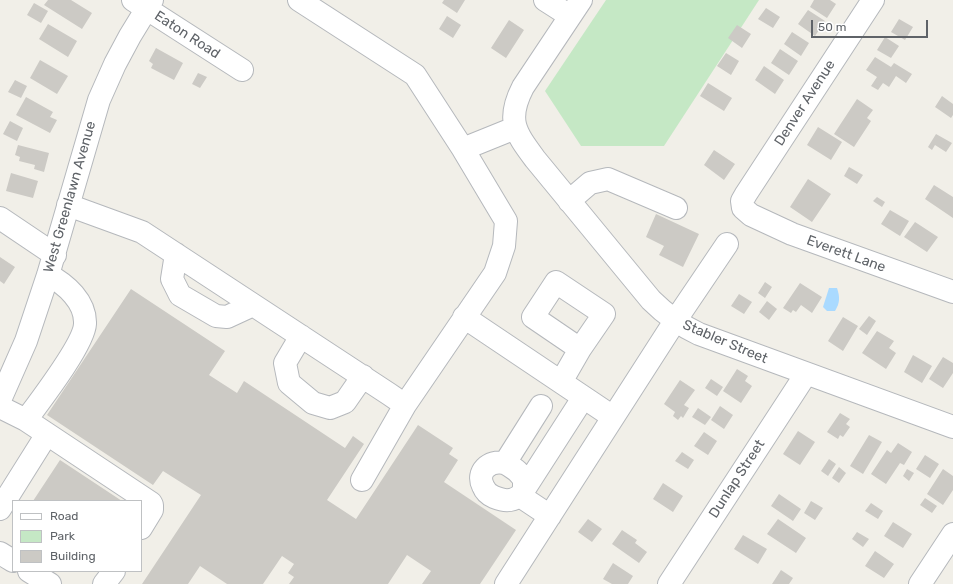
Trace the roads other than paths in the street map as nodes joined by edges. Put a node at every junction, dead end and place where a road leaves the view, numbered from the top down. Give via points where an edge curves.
1 (299, 0) edge
2 (545, 0) edge
3 (873, 0) edge
4 (144, 3) edge
5 (575, 8) edge
6 (242, 70) dead end
7 (519, 134) junction
8 (463, 149) junction
9 (570, 201) junction
10 (68, 205) junction
11 (676, 208) dead end
12 (743, 208) joint
13 (0, 218) edge
14 (727, 244) dead end
15 (176, 254) junction
16 (52, 265) junction
17 (952, 291) edge
18 (253, 305) junction
19 (464, 317) junction
20 (675, 321) junction
21 (301, 336) junction
22 (576, 347) dead end
23 (806, 374) junction
24 (363, 376) junction
25 (556, 378) junction
26 (583, 398) junction
27 (0, 400) edge
28 (405, 405) junction
29 (541, 406) dead end
30 (0, 407) edge
31 (613, 417) junction
32 (26, 420) junction
33 (953, 427) edge
34 (47, 434) junction
35 (505, 463) junction
36 (362, 480) dead end
37 (522, 493) junction
38 (0, 509) edge
39 (550, 516) junction
40 (142, 526) edge
41 (953, 534) edge
42 (0, 553) edge
43 (12, 560) edge
44 (31, 572) edge
45 (113, 572) edge
46 (50, 584) edge
47 (104, 584) edge
48 (506, 584) edge
49 (669, 584) edge
50 (920, 584) edge

1 - 8 street via 415,75
2 - 5 street
3 - 12 street, Denver Avenue via 746,194 742,201
4 - 6 street, Eaton Road
4 - 10 street, West Greenlawn Avenue via 99,100
5 - 7 street via 516,100 514,112
7 - 8 street
7 - 9 street, Stabler Street
8 - 19 street via 506,221 504,246 495,274
9 - 11 street via 590,183 608,179
9 - 20 street, Stabler Street via 651,300
10 - 15 street via 142,232
10 - 16 street, West Greenlawn Avenue
12 - 17 street, Everett Lane via 751,215 792,234
13 - 16 street
14 - 20 street
15 - 18 street
15 - 18 street via 172,279 180,295 216,316 227,317
16 - 27 street, West Greenlawn Avenue via 26,341
16 - 32 street via 60,281 77,298 85,324 79,342
18 - 21 street
19 - 25 street
19 - 28 street
20 - 23 street, Stabler Street via 698,334
20 - 31 street
21 - 24 street
21 - 24 street via 285,363 289,383 313,403 330,408 345,402
22 - 25 street
23 - 33 street, Stabler Street
23 - 49 street, Dunlap Street
24 - 28 street
25 - 26 street
26 - 31 street
26 - 37 street
28 - 36 street
29 - 35 street
30 - 32 street
31 - 39 street
32 - 34 street
34 - 38 street
34 - 40 street via 151,503 153,508
35 - 37 street via 513,467 524,480
35 - 37 street via 495,463 486,467 480,481 484,489 502,500 512,500
37 - 39 street
39 - 48 street
41 - 50 street
42 - 43 street
44 - 46 street
45 - 47 street

